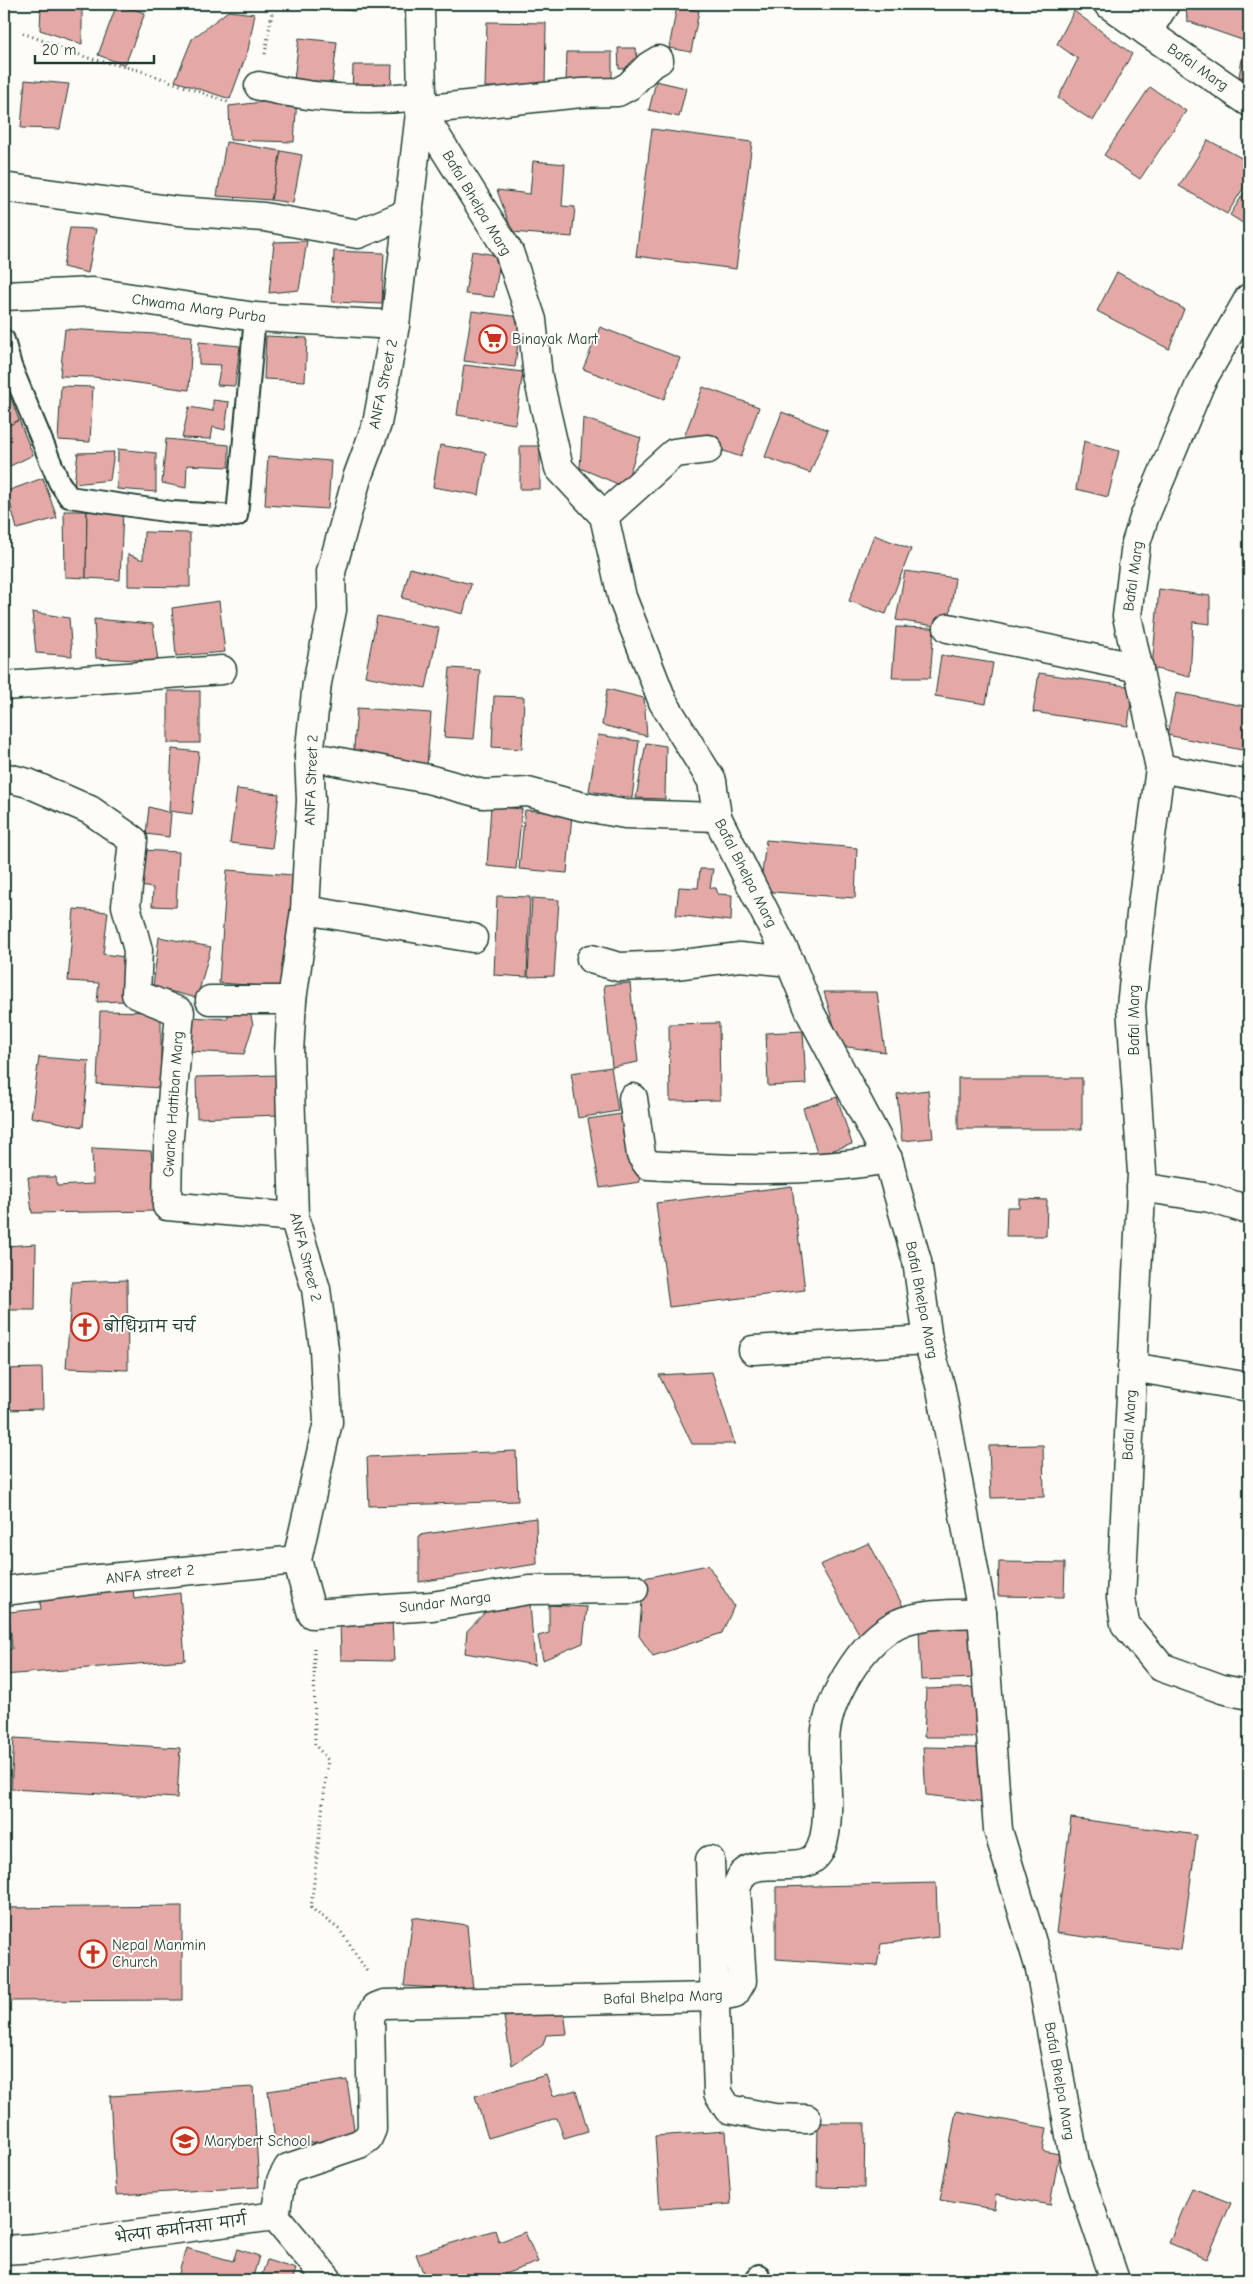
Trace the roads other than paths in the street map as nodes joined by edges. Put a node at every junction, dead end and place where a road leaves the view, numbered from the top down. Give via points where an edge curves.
1 (418, 4) edge
2 (1108, 4) edge
3 (1165, 4) edge
4 (1147, 32) junction
5 (659, 60) dead end
6 (259, 86) road end
7 (1249, 102) edge
8 (421, 103) junction
9 (10, 188) dead end
10 (409, 213) junction
11 (4, 296) edge
12 (1249, 298) edge
13 (255, 317) junction
14 (395, 325) junction
15 (4, 340) edge
16 (708, 449) dead end
17 (604, 516) junction
18 (948, 628) dead end
19 (1139, 668) junction
20 (222, 670) dead end
21 (4, 686) edge
22 (309, 756) junction
23 (1160, 768) junction
24 (4, 777) edge
25 (1249, 785) edge
26 (717, 817) junction
27 (304, 910) junction
28 (472, 938) dead end
29 (591, 959) dead end
30 (790, 962) junction
31 (210, 1000) dead end
32 (292, 1000) junction
33 (633, 1098) dead end
34 (888, 1159) junction
35 (1141, 1187) junction
36 (1249, 1210) edge
37 (294, 1217) junction
38 (928, 1340) junction
39 (753, 1350) dead end
40 (1132, 1366) junction
41 (1249, 1387) edge
42 (297, 1560) junction
43 (634, 1589) dead end
44 (4, 1591) edge
45 (982, 1613) junction
46 (1249, 1695) edge
47 (710, 1860) dead end
48 (716, 1997) junction
49 (807, 2119) dead end
50 (275, 2216) junction
51 (4, 2250) edge
52 (328, 2280) edge
53 (1115, 2280) edge

1 - 8 street, ANFA Street 2
2 - 4 street, Bafal Marg
3 - 4 street
4 - 7 street, Bafal Marg
5 - 8 street via 618,92 511,102
6 - 8 street via 297,96
8 - 10 street, ANFA Street 2
8 - 17 street, Bafal Bhelpa Marg via 509,252 532,320 538,377 559,468
9 - 10 street via 177,211 264,217 358,234
10 - 14 street, ANFA Street 2
11 - 13 street, Chwama Marg Purba via 93,292
12 - 19 street, Bafal Marg via 1201,382 1141,526 1127,616
13 - 14 street, Chwama Marg Purba
13 - 15 lane via 237,516 172,512 69,497 59,482 11,366
14 - 22 street, ANFA Street 2 via 377,424 357,478 332,572 332,610 317,683
16 - 17 street via 674,453
17 - 26 street, Bafal Bhelpa Marg via 622,597 663,702 712,781
18 - 19 street
19 - 23 street, Bafal Marg
20 - 21 street
22 - 26 street via 428,779 483,794 528,792 625,814
22 - 27 street, ANFA Street 2 via 311,800
23 - 25 street
23 - 35 street, Bafal Marg via 1131,1006
24 - 37 street, Gwarko Hattiban Marg via 28,783 90,810 133,840 126,906 138,950 136,994 180,1012 168,1148 167,1206
26 - 30 street, Bafal Bhelpa Marg
27 - 28 street
27 - 32 street, ANFA Street 2
29 - 30 street via 620,967 675,965 740,957
30 - 34 street, Bafal Bhelpa Marg via 811,1014
31 - 32 street
32 - 37 street, ANFA Street 2 via 289,1053
33 - 34 street via 641,1156 648,1165 710,1169 844,1167
34 - 38 street, Bafal Bhelpa Marg via 917,1261
35 - 36 street via 1210,1198
35 - 40 street, Bafal Marg
37 - 42 street, ANFA Street 2 via 316,1289 324,1349 328,1422
38 - 39 street
38 - 45 street, Bafal Bhelpa Marg via 941,1389
40 - 41 street
40 - 46 street, Bafal Marg via 1120,1598 1125,1624 1161,1667
42 - 43 street, Sundar Marga via 312,1614 432,1606 529,1590
42 - 44 street, ANFA street 2
45 - 48 street, Bafal Bhelpa Marg via 938,1614 897,1624 866,1648 836,1695 825,1741 827,1809 821,1848 814,1860 752,1868 742,1875 736,1888 742,1981 735,1993
45 - 53 street, Bafal Bhelpa Marg via 998,1830 1040,1969 1076,2163
47 - 48 street
48 - 49 street via 718,2093 728,2109 774,2118
48 - 50 street, Bafal Bhelpa Marg via 384,2004 376,2007 370,2016 372,2128 368,2138 288,2168 281,2181
50 - 51 street, भेल्पा कर्मानसा मार्ग
50 - 52 street

